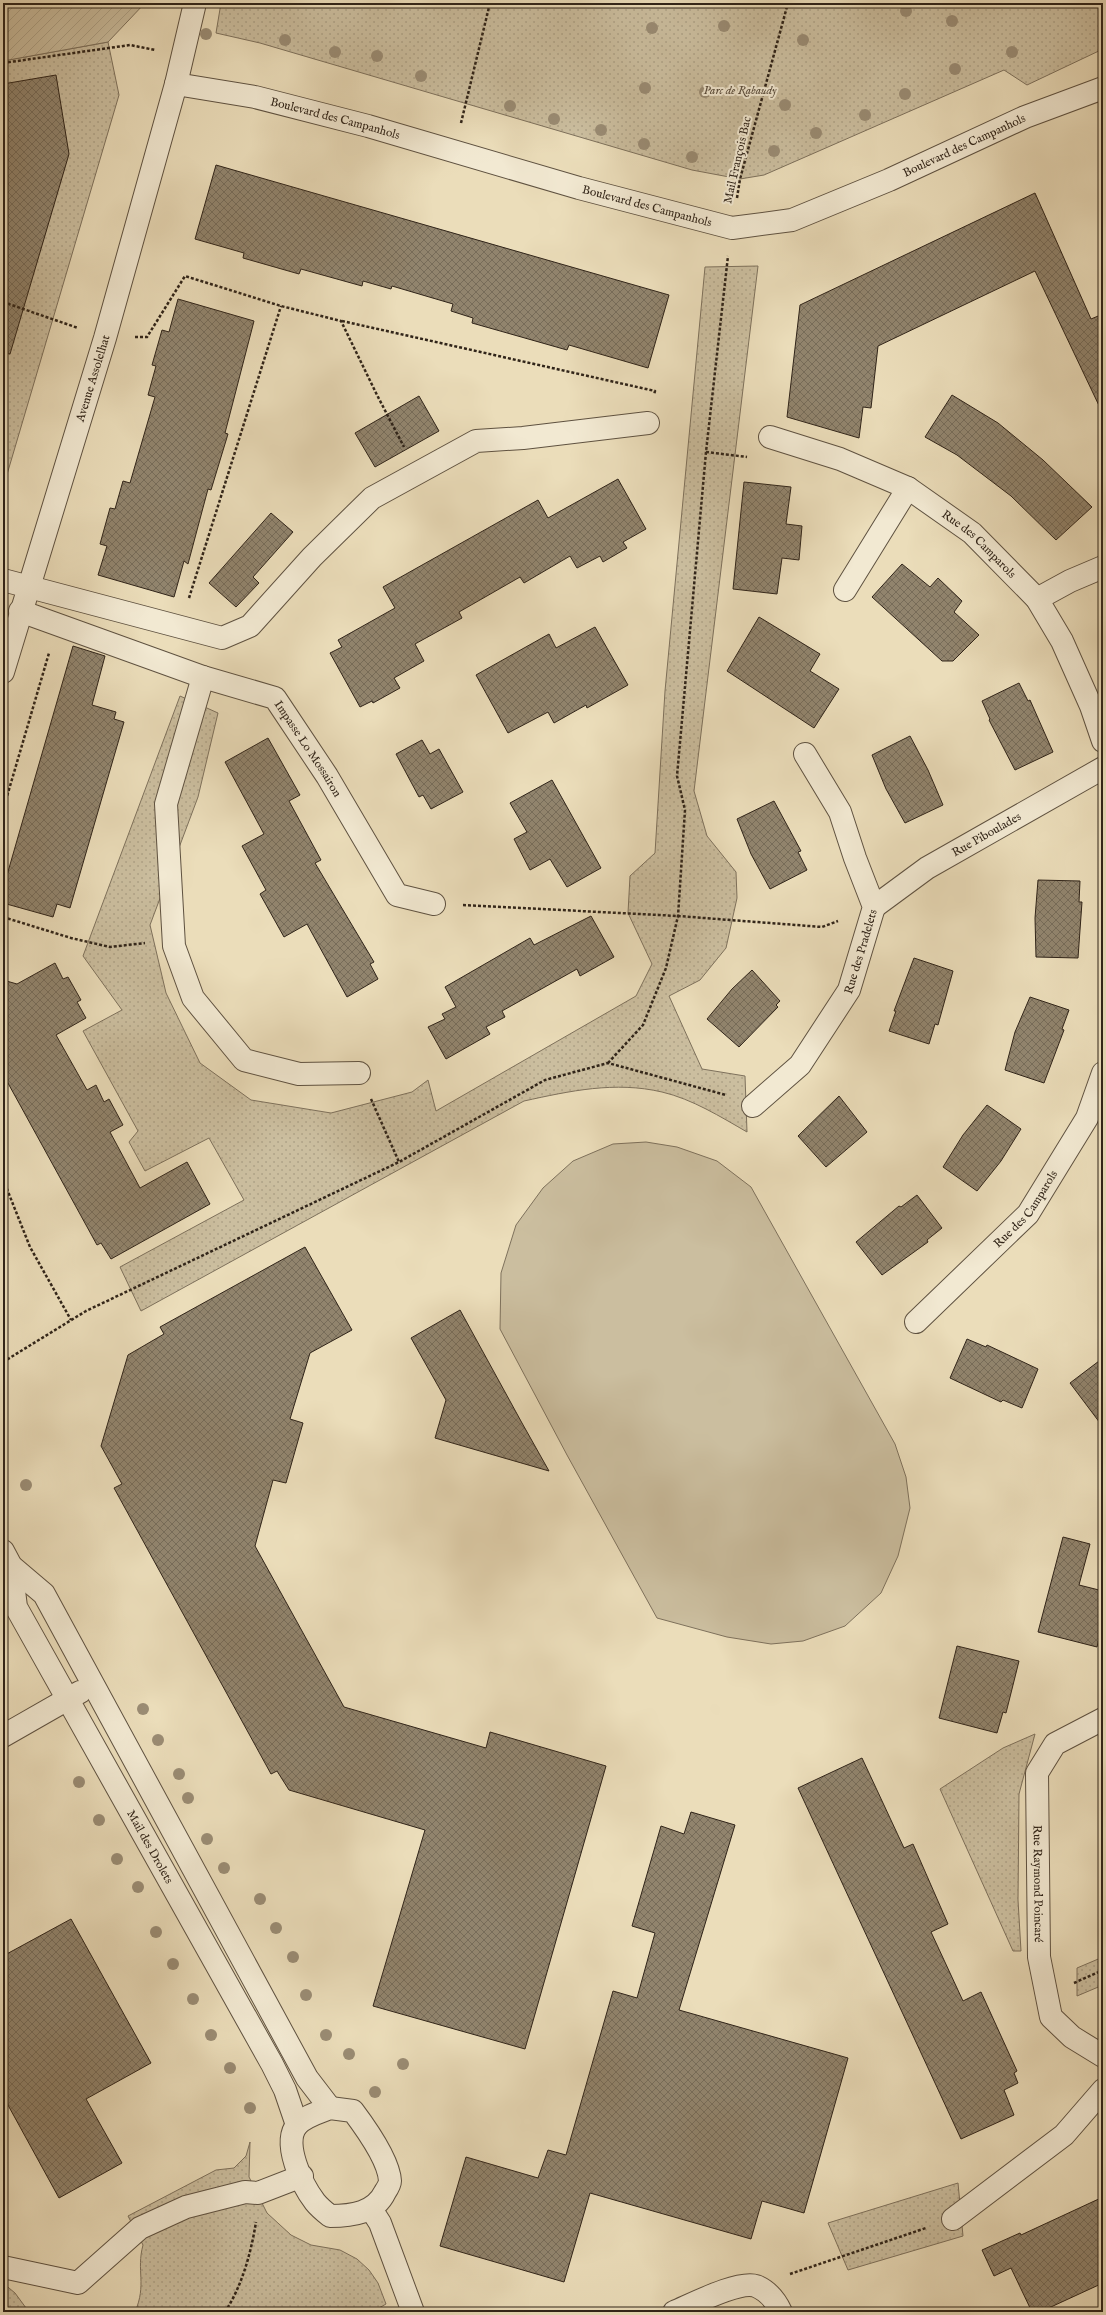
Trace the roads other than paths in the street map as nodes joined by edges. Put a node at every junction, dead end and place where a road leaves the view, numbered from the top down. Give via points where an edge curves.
1 (195, 3) edge
2 (176, 84) junction
3 (1101, 94) edge
4 (648, 423) road end
5 (770, 437) dead end
6 (908, 488) junction
7 (1103, 567) edge
8 (3, 580) edge
9 (29, 588) junction
10 (845, 590) dead end
11 (1037, 599) junction
12 (20, 611) junction
13 (3, 672) edge
14 (203, 677) junction
15 (1103, 742) edge
16 (805, 754) dead end
17 (1103, 768) edge
18 (434, 904) road end
19 (874, 908) junction
20 (359, 1073) road end
21 (1103, 1073) edge
22 (753, 1106) road end
23 (916, 1322) dead end
24 (7, 1558) edge
25 (91, 1685) junction
26 (67, 1700) junction
27 (1103, 1719) edge
28 (3, 1736) edge
29 (1103, 2056) edge
30 (1103, 2090) edge
31 (330, 2108) junction
32 (298, 2125) junction
33 (302, 2176) junction
34 (371, 2209) junction
35 (953, 2219) road end
36 (3, 2267) edge
37 (413, 2312) edge
38 (674, 2312) edge
39 (781, 2312) edge

1 - 2 street, Avenue Assolelhat
2 - 3 street, Boulevard des Campanhols via 255,98 368,126 579,188 732,228 792,220 889,180 1025,117
2 - 9 street, Avenue Assolelhat via 105,338
4 - 9 street via 476,441 372,498 312,556 250,626 222,638 180,625
5 - 6 street, Rue des Camparols via 840,459
6 - 10 street
6 - 11 street, Rue des Camparols via 972,533
7 - 11 street
8 - 9 street
9 - 12 street, Avenue Assolelhat
11 - 15 street, Rue des Camparols via 1062,641 1091,706
12 - 13 street, Avenue Assolelhat
12 - 14 street, Impasse Lo Mossairon
14 - 18 street, Impasse Lo Mossairon via 275,698 327,776 398,895
14 - 20 street via 166,804 174,940 193,998 244,1060 299,1074
16 - 19 street, Rue des Pradelets via 840,812
17 - 19 street, Rue Piboulades via 927,868
19 - 22 street, Rue des Pradelets via 849,990 800,1065
21 - 23 street, Rue des Camparols via 1087,1118 1028,1214
24 - 25 street, Mail des Drolets via 44,1594
24 - 26 street, Mail des Drolets via 16,1607
25 - 26 street
25 - 31 street, Mail des Drolets via 307,2078
26 - 28 street
26 - 32 street, Mail des Drolets via 272,2064
27 - 29 street, Rue Raymond Poincaré via 1055,1744 1037,1773 1038,1957 1051,2017 1072,2036
30 - 35 street via 1064,2135
31 - 32 street via 312,2115
31 - 34 street via 353,2111 368,2130 386,2168 390,2182 380,2202
32 - 33 street via 290,2140 292,2156
33 - 34 street via 315,2202 330,2216 345,2216
33 - 36 street via 258,2193 245,2192 186,2207 140,2228 78,2283
34 - 37 street via 380,2223
38 - 39 street via 730,2288 755,2286 775,2299

